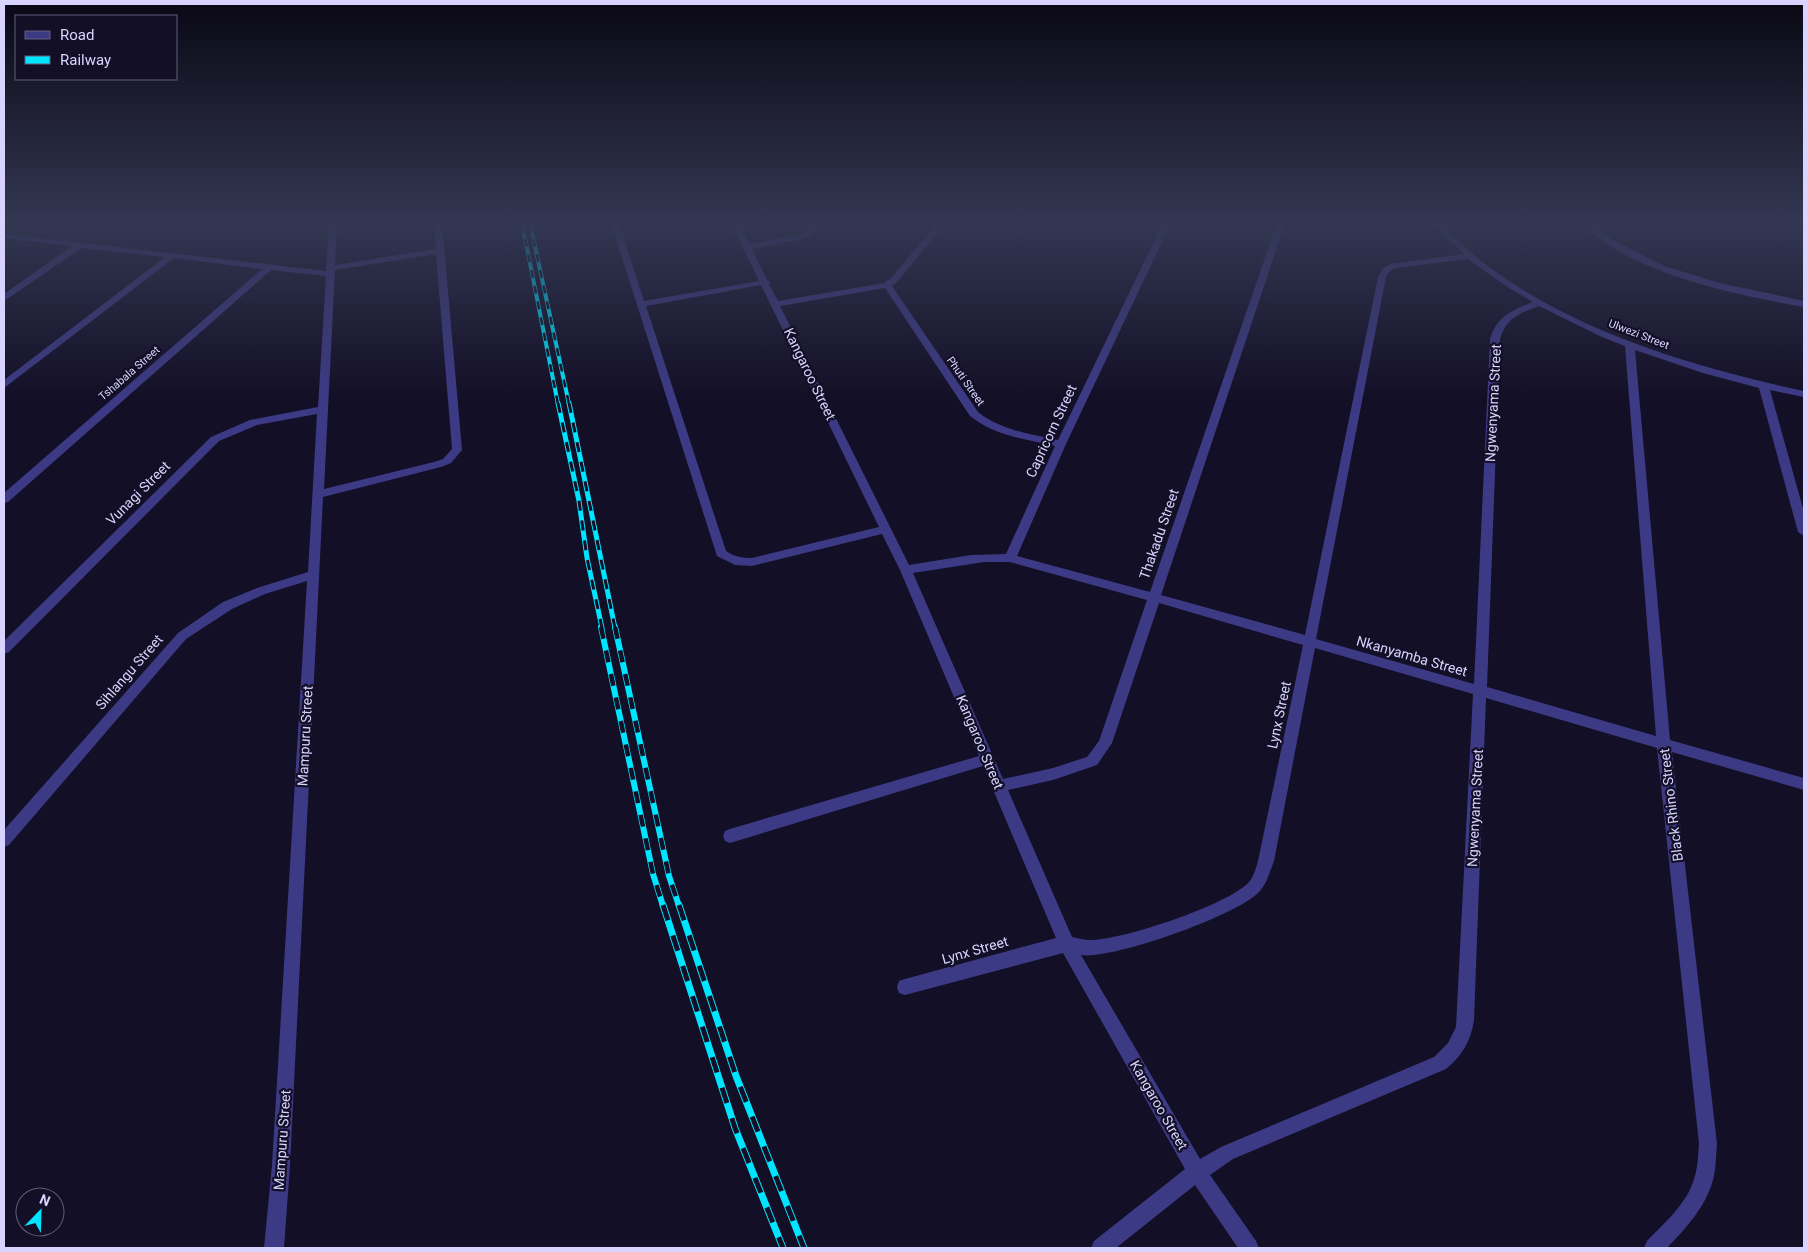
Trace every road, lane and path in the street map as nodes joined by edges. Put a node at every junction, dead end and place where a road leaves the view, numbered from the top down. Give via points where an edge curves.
1 (28, 281) edge
2 (138, 281) edge
3 (252, 281) edge
4 (330, 281) edge
5 (443, 281) edge
6 (633, 281) edge
7 (892, 281) edge
8 (1139, 281) edge
9 (1261, 281) edge
10 (1381, 281) edge
11 (1508, 281) edge
12 (1704, 281) edge
13 (766, 282) joint
14 (887, 286) junction
15 (4, 298) edge
16 (1540, 302) junction
17 (640, 304) junction
18 (776, 304) junction
19 (1804, 304) edge
20 (1630, 345) junction
21 (4, 385) edge
22 (1764, 387) junction
23 (1804, 394) edge
24 (322, 410) junction
25 (1061, 444) junction
26 (319, 494) junction
27 (4, 499) edge
28 (885, 529) junction
29 (1804, 532) edge
30 (1010, 558) junction
31 (906, 570) junction
32 (313, 576) junction
33 (1154, 597) junction
34 (1311, 642) junction
35 (4, 649) edge
36 (1480, 692) junction
37 (1664, 745) junction
38 (987, 759) junction
39 (1804, 784) edge
40 (998, 786) junction
41 (730, 836) dead end
42 (4, 840) edge
43 (1067, 945) junction
44 (905, 987) dead end
45 (1197, 1172) junction
46 (274, 1248) edge
47 (1101, 1248) edge
48 (1248, 1248) edge
49 (1654, 1248) edge

1 - 15 street
2 - 21 street
3 - 27 street, Tshabala Street
4 - 24 street, Mampuru Street
5 - 26 street via 457,450 447,461 437,465
6 - 17 street
7 - 14 street
8 - 25 street, Capricorn Street
9 - 33 street, Thakadu Street
10 - 34 street, Lynx Street
11 - 16 street, Ulwezi Street
12 - 19 street
13 - 17 street
13 - 18 street, Kangaroo Street
14 - 18 street
14 - 25 street, Phuti Street via 981,421
16 - 20 street, Ulwezi Street
16 - 36 street, Ngwenyama Street via 1506,316 1497,329
17 - 28 street via 720,553 729,560 752,562
18 - 28 street, Kangaroo Street
20 - 22 street, Ulwezi Street
20 - 37 street, Black Rhino Street
22 - 23 street, Ulwezi Street
22 - 29 street
24 - 26 street, Mampuru Street
24 - 35 street, Vunagi Street via 261,419 229,430 215,439
25 - 30 street, Capricorn Street
26 - 32 street, Mampuru Street
28 - 31 street, Kangaroo Street
30 - 31 street via 954,560
30 - 33 street, Nkanyamba Street
31 - 38 street, Kangaroo Street
32 - 42 street, Sihlangu Street via 255,593 196,624
32 - 46 street, Mampuru Street via 282,1155
33 - 34 street, Nkanyamba Street
33 - 40 street, Thakadu Street via 1099,753 1092,761 1078,766
34 - 36 street, Nkanyamba Street
34 - 43 street, Lynx Street via 1266,861 1261,878 1252,890 1193,918 1122,943 1091,948
36 - 37 street, Nkanyamba Street
36 - 45 street, Ngwenyama Street via 1466,1020 1463,1036 1454,1053 1440,1064 1228,1154
37 - 39 street, Nkanyamba Street
37 - 49 street, Black Rhino Street via 1708,1144 1704,1179 1697,1195 1688,1211
38 - 40 street, Kangaroo Street
38 - 41 street
40 - 43 street, Kangaroo Street
43 - 44 street, Lynx Street via 1008,957
43 - 45 street, Kangaroo Street
45 - 47 street, Ngwenyama Street
45 - 48 street, Kangaroo Street

